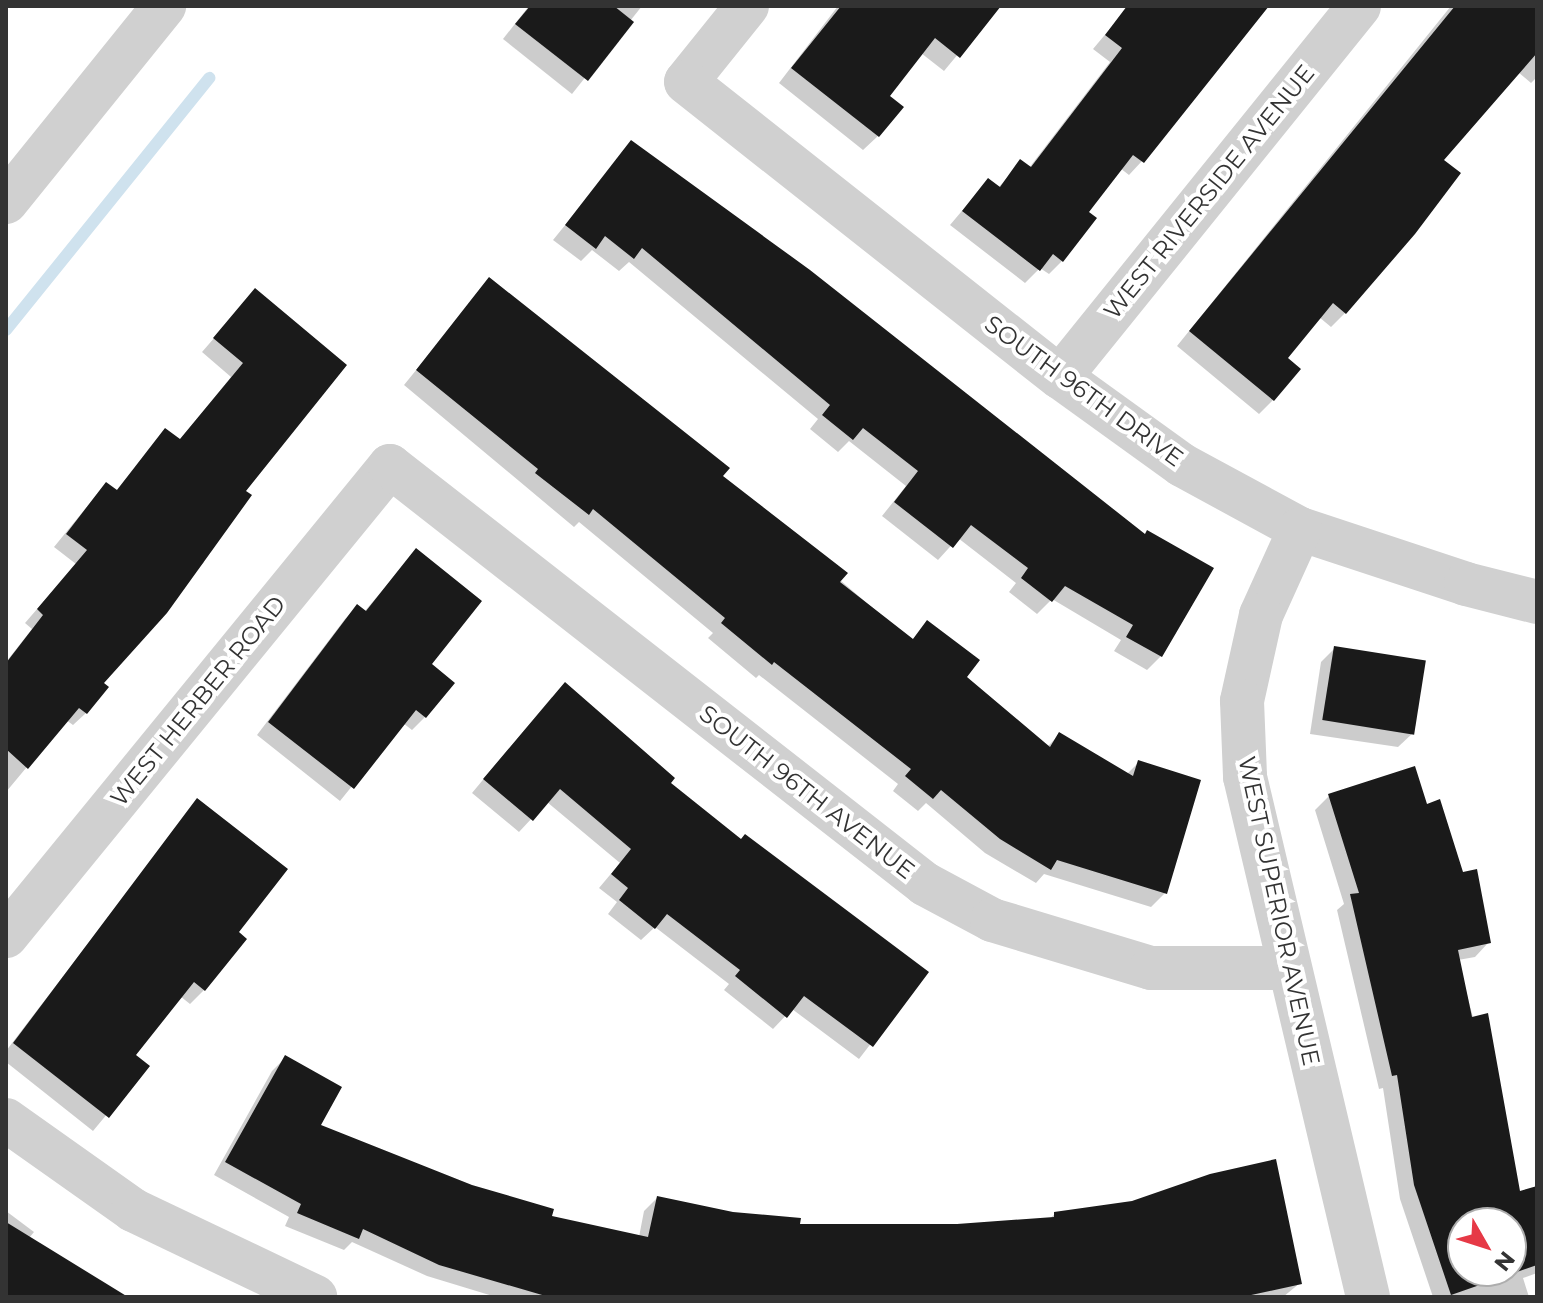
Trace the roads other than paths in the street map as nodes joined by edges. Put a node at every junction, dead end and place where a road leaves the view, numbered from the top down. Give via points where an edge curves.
1 (164, 6) edge
2 (747, 6) edge
3 (1359, 6) edge
4 (6, 202) edge
5 (1060, 377) junction
6 (390, 466) joint
7 (1300, 529) junction
8 (1537, 602) edge
9 (6, 936) edge
10 (1288, 968) junction
11 (6, 1120) edge
12 (315, 1297) edge
13 (1368, 1297) edge

1 - 4 street
2 - 5 street, SOUTH 96TH DRIVE via 686,82
3 - 5 street, WEST RIVERSIDE AVENUE
5 - 7 street, SOUTH 96TH DRIVE via 1182,465
6 - 9 street, WEST HERBER ROAD
6 - 10 street, SOUTH 96TH AVENUE via 925,884 992,920 1151,968
7 - 8 street, SOUTH 96TH DRIVE
7 - 10 street, WEST SUPERIOR AVENUE via 1261,615 1242,701 1245,777
10 - 13 street, WEST SUPERIOR AVENUE
11 - 12 street via 133,1210

